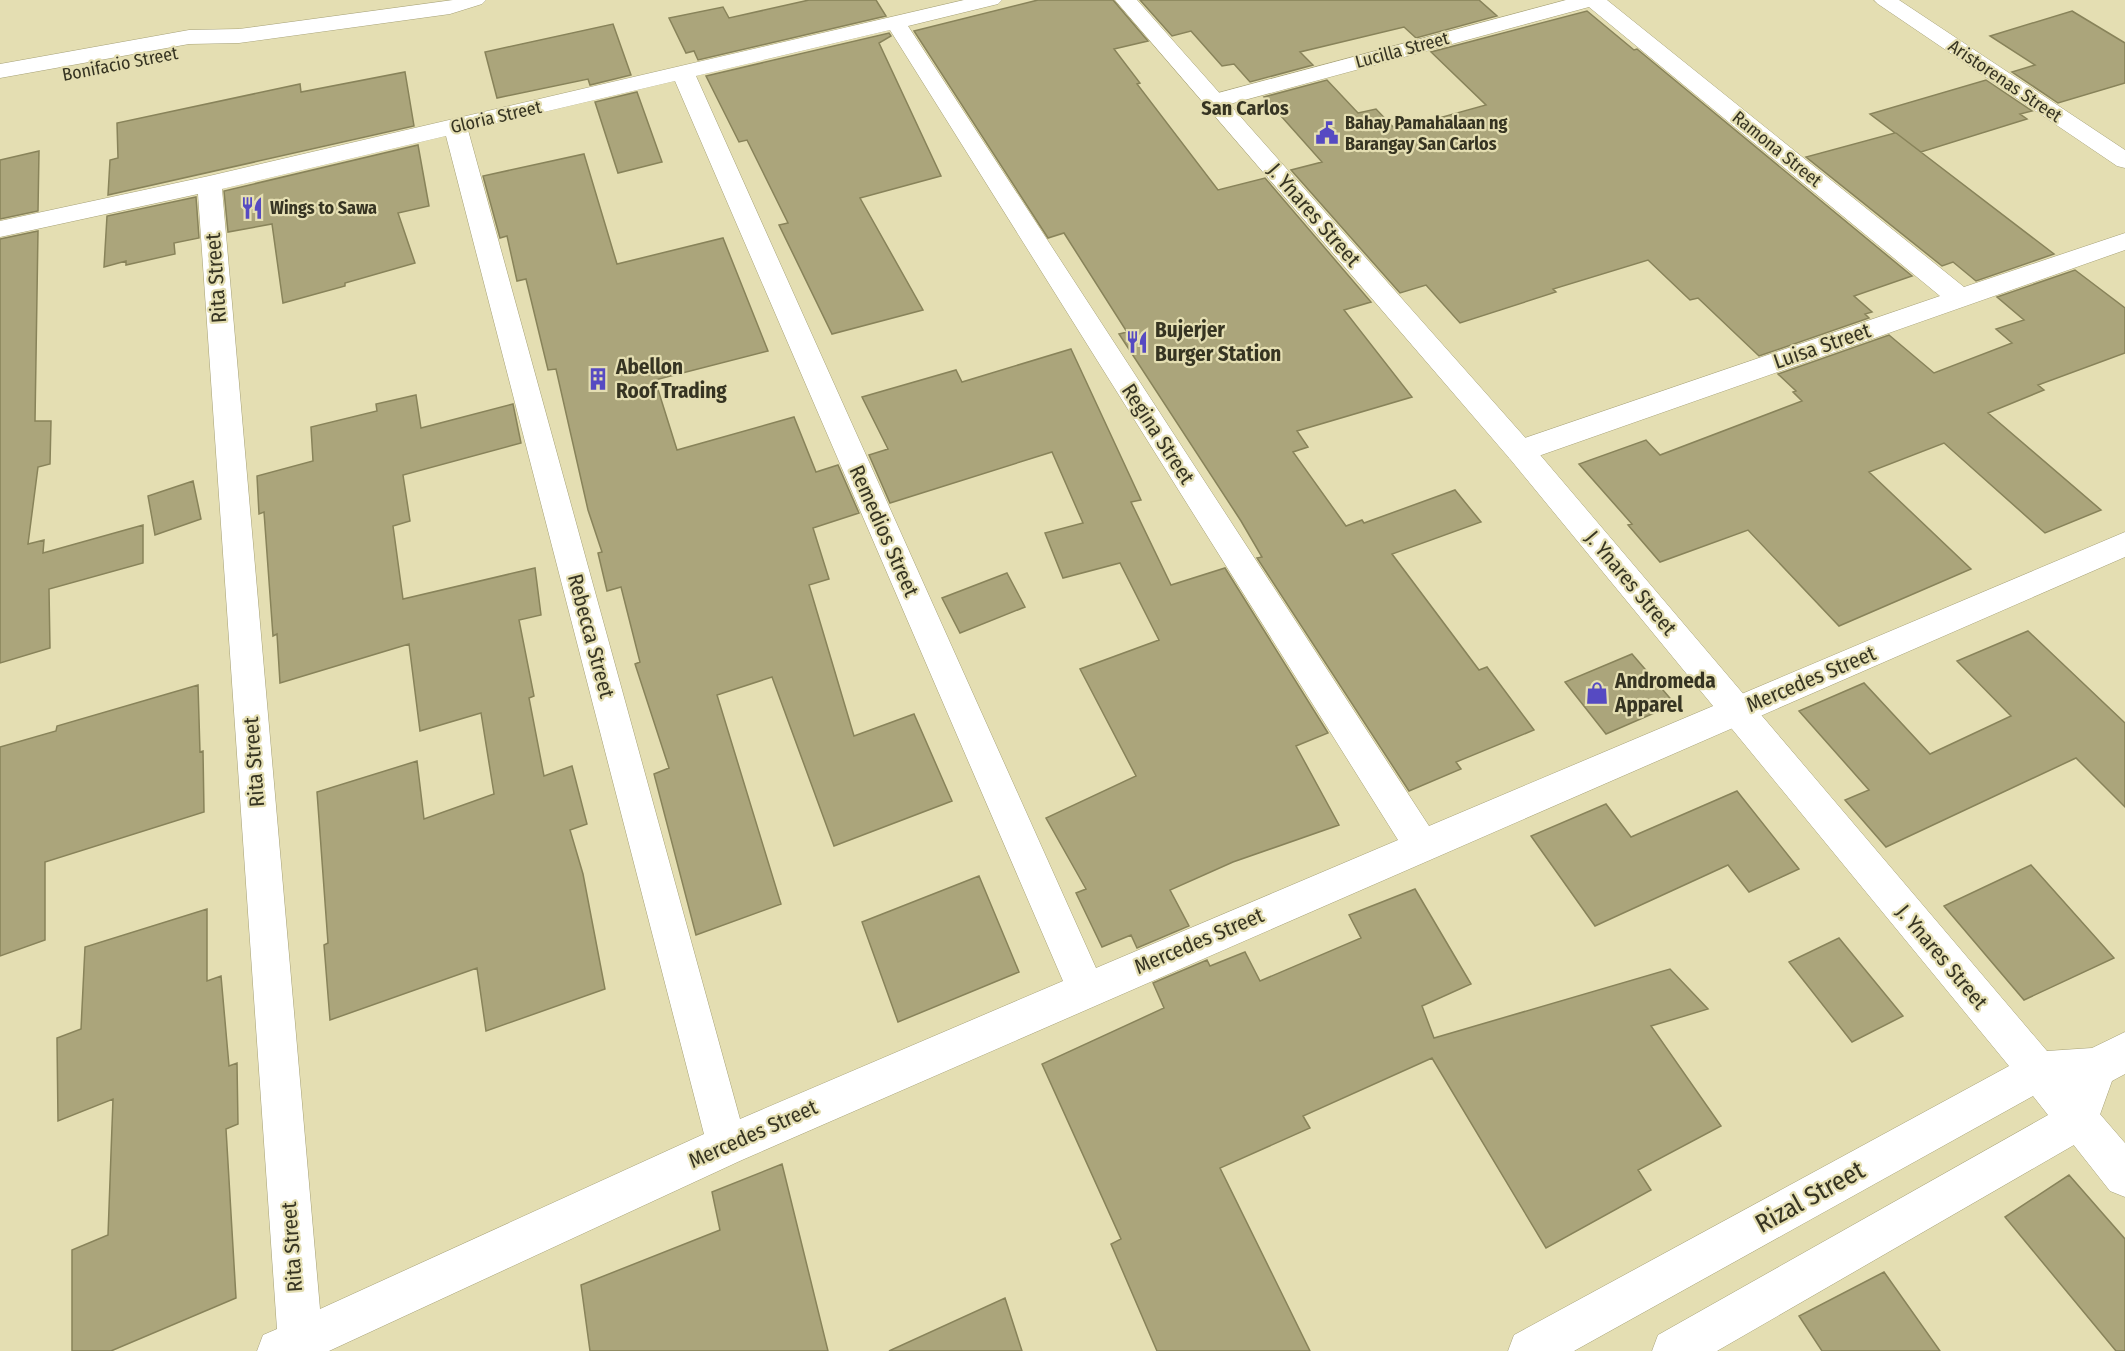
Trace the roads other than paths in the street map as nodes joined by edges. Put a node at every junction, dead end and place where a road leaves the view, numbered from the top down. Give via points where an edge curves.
1 (475, 0) edge
2 (991, 0) edge
3 (1126, 0) edge
4 (1592, 0) edge
5 (1885, 0) edge
6 (895, 22) junction
7 (239, 36) junction
8 (0, 71) edge
9 (683, 73) junction
10 (0, 87) edge
11 (1215, 100) junction
12 (456, 126) junction
13 (2125, 161) edge
14 (209, 184) junction
15 (0, 230) edge
16 (2125, 241) edge
17 (1960, 298) junction
18 (1520, 451) junction
19 (2125, 544) edge
20 (1738, 710) junction
21 (1420, 845) junction
22 (1086, 989) junction
23 (2111, 1060) edge
24 (2038, 1072) junction
25 (2079, 1120) junction
26 (727, 1145) junction
27 (2125, 1176) edge
28 (289, 1346) edge
29 (1530, 1351) edge
30 (1674, 1351) edge

1 - 7 street, Bonifacio Street via 450,8
2 - 6 street, Gloria Street
3 - 11 street, J. Ynares Street
4 - 11 street, Lucilla Street
4 - 17 street, Ramona Street
5 - 13 street, Aristorenas Street
6 - 9 street, Gloria Street
6 - 21 street, Regina Street
7 - 8 street, Bonifacio Street via 189,37
7 - 10 street, Bonifacio Street via 186,52
9 - 12 street, Gloria Street
9 - 22 street, Remedios Street
11 - 18 street, J. Ynares Street
12 - 14 street, Gloria Street
12 - 26 street, Rebecca Street
14 - 15 street, Gloria Street
14 - 28 street, Rita Street
16 - 17 street, Luisa Street
17 - 18 street, Luisa Street
18 - 20 street, J. Ynares Street
19 - 20 street, Mercedes Street
20 - 21 street, Mercedes Street
20 - 24 street, J. Ynares Street
21 - 22 street, Mercedes Street
22 - 26 street, Mercedes Street
23 - 24 street, Rizal Street
23 - 25 street, Rizal Street
24 - 25 street, J. Ynares Street
24 - 29 street, Rizal Street
25 - 27 street, J. Ynares Street
25 - 30 street
26 - 28 street, Mercedes Street

